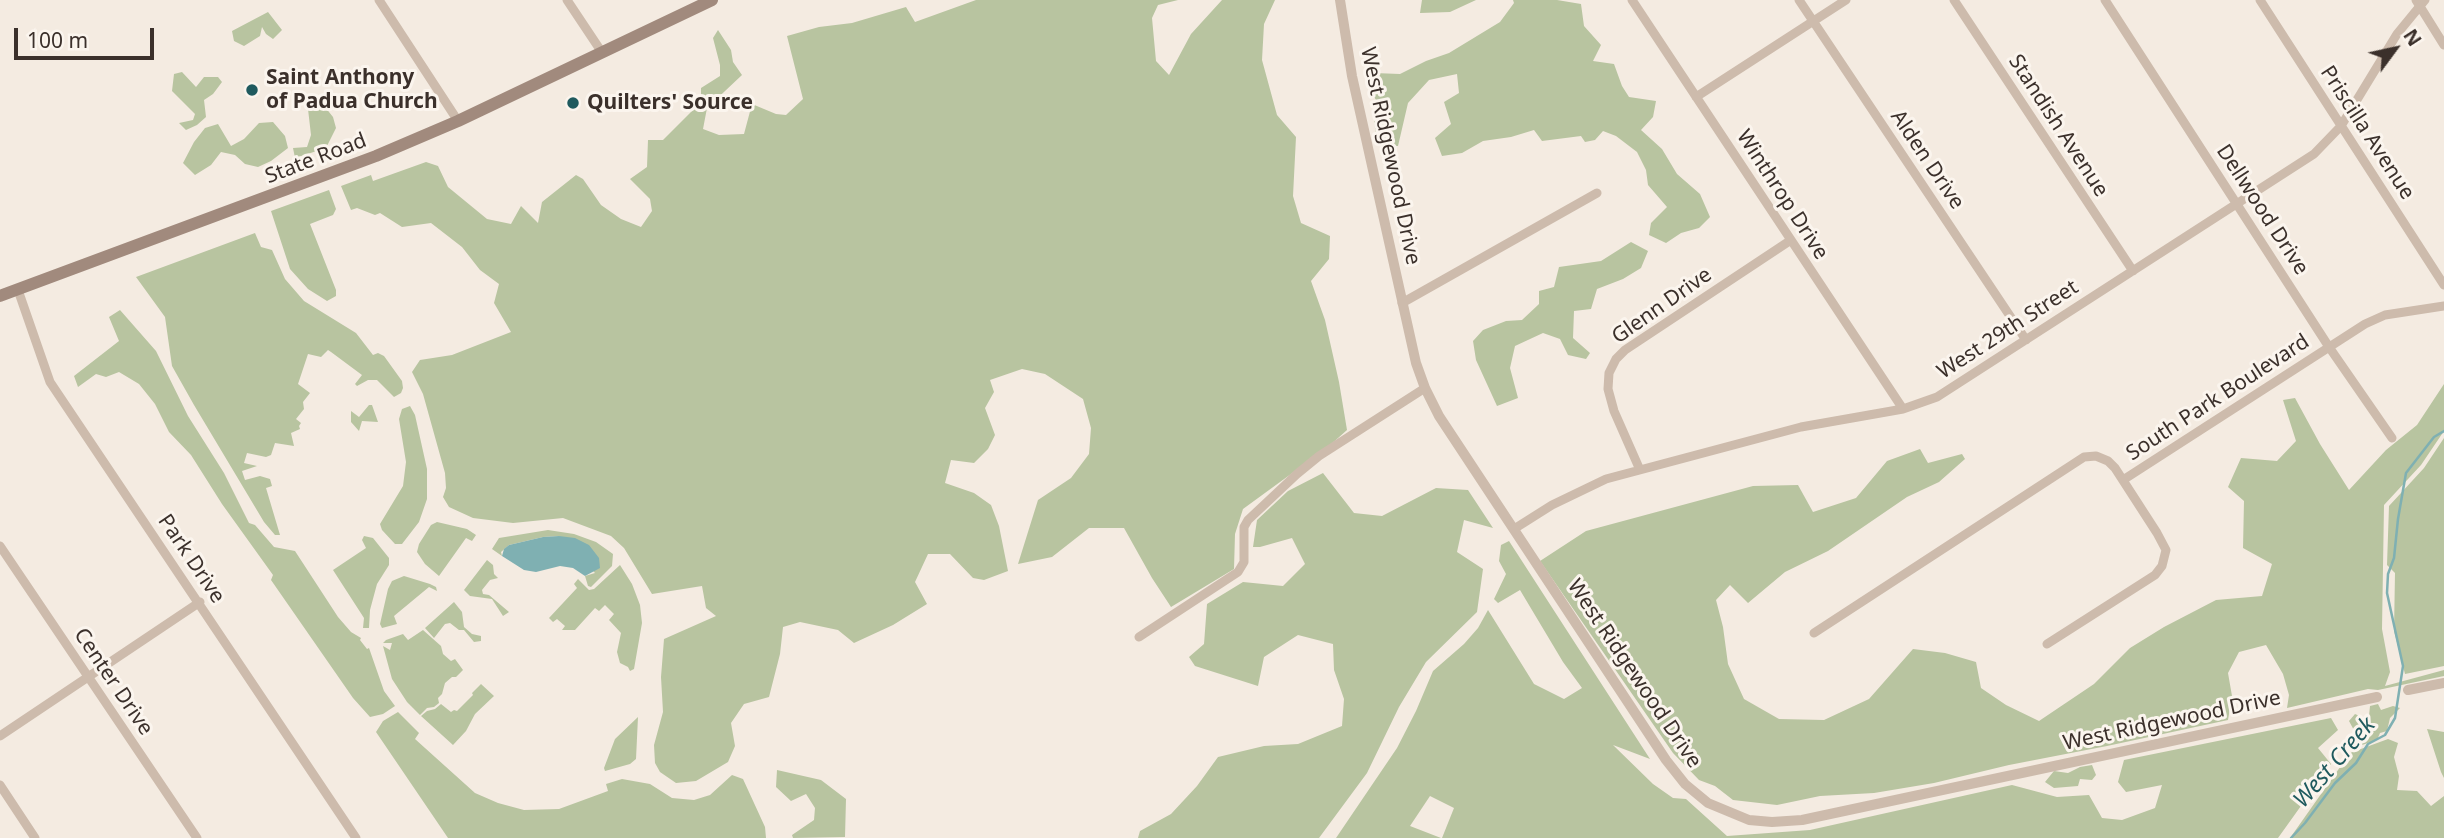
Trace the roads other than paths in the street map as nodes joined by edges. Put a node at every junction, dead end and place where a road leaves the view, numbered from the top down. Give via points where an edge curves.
1 (379, 0) edge
2 (567, 0) edge
3 (712, 0) edge
4 (1340, 0) edge
5 (1632, 0) edge
6 (1799, 0) edge
7 (1846, 0) edge
8 (1954, 0) edge
9 (2105, 0) edge
10 (2260, 0) edge
11 (2420, 2) edge
12 (1813, 22) junction
13 (2444, 45) edge
14 (601, 51) junction
15 (1696, 97) junction
16 (458, 121) junction
17 (2341, 126) junction
18 (1597, 193) dead end
19 (2237, 204) junction
20 (1791, 240) junction
21 (2133, 271) junction
22 (2444, 285) edge
23 (18, 289) junction
24 (0, 296) edge
25 (1402, 303) junction
26 (2444, 306) edge
27 (2025, 340) junction
28 (2329, 347) junction
29 (1425, 388) junction
30 (1903, 409) junction
31 (2392, 438) dead end
32 (1640, 470) junction
33 (2123, 480) junction
34 (1514, 530) junction
35 (0, 546) edge
36 (200, 602) junction
37 (1814, 633) dead end
38 (1139, 637) dead end
39 (2048, 644) dead end
40 (89, 678) junction
41 (2444, 683) edge
42 (2408, 690) dead end
43 (2376, 697) dead end
44 (0, 736) edge
45 (0, 785) edge
46 (35, 838) edge
47 (197, 838) edge
48 (356, 838) edge

1 - 16 street
2 - 14 street
3 - 14 main road, State Road
4 - 25 street, West Ridgewood Drive
5 - 15 street, Winthrop Drive
6 - 12 street, Alden Drive
7 - 12 street
8 - 21 street, Standish Avenue
9 - 19 street, Dellwood Drive
10 - 17 street, Priscilla Avenue
11 - 13 street
11 - 17 street, West 29th Street
12 - 15 street
12 - 27 street, Alden Drive
14 - 16 main road, State Road
15 - 20 street, Winthrop Drive
16 - 23 main road, State Road via 338,171
17 - 19 street, West 29th Street via 2315,153
17 - 22 street, Priscilla Avenue
18 - 25 street
19 - 21 street, West 29th Street
19 - 28 street, Dellwood Drive
20 - 30 street, Winthrop Drive
20 - 32 street, Glenn Drive via 1616,359 1608,389
21 - 27 street, West 29th Street
23 - 24 main road, State Road
23 - 36 street, Park Drive via 50,382
25 - 29 street, West Ridgewood Drive
26 - 28 street, South Park Boulevard via 2385,315
27 - 30 street, West 29th Street via 1937,397
28 - 31 street, Dellwood Drive
28 - 33 street, South Park Boulevard
29 - 34 street, West Ridgewood Drive
29 - 38 street via 1297,474 1248,520 1244,562 1238,572
30 - 32 street, West 29th Street via 1801,427
32 - 34 street, West 29th Street via 1576,492
33 - 37 street, South Park Boulevard via 2108,461 2084,457
33 - 39 street via 2166,550 2162,566
34 - 43 street, West Ridgewood Drive via 1676,773 1708,803 1749,820 1787,822 1824,816
35 - 40 street, Center Drive
36 - 40 street
36 - 48 street, Park Drive
40 - 44 street
40 - 47 street, Center Drive
41 - 42 street
45 - 46 street

